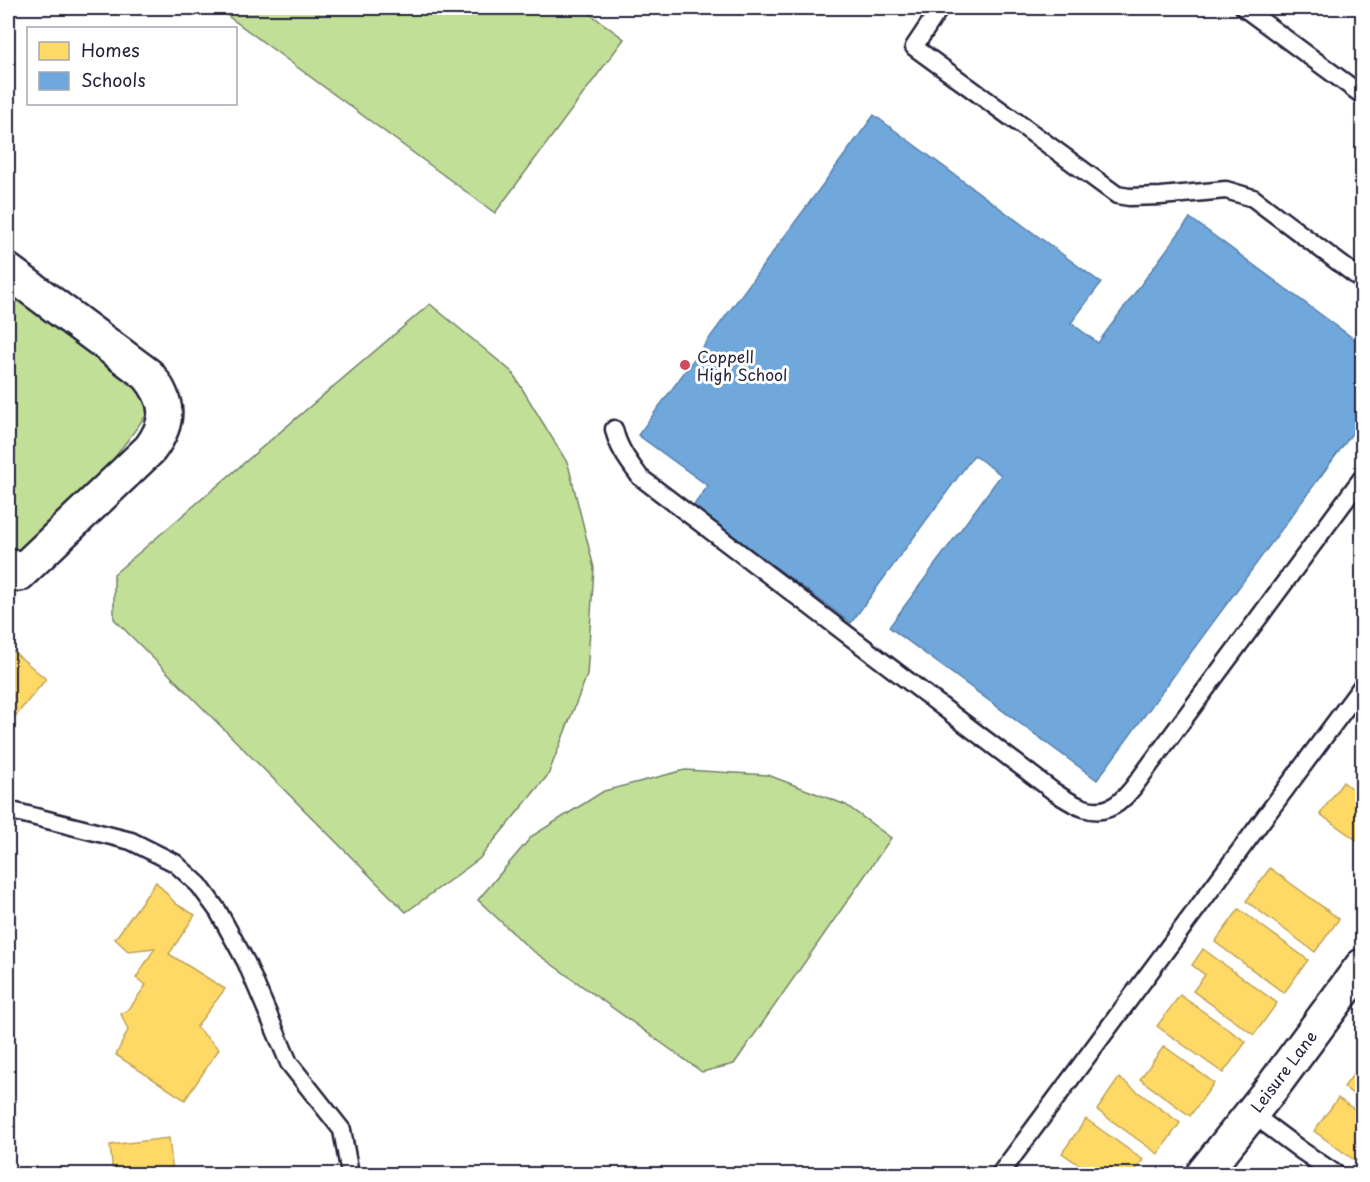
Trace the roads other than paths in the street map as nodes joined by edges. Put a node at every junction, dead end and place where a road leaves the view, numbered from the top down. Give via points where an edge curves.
1 (940, 8) edge
2 (1244, 8) edge
3 (1362, 94) edge
4 (8, 271) edge
5 (1362, 280) edge
6 (614, 429) dead end
7 (1362, 478) edge
8 (8, 566) edge
9 (1362, 686) edge
10 (8, 810) edge
11 (1362, 966) edge
12 (1251, 1113) junction
13 (350, 1174) edge
14 (1000, 1174) edge
15 (1203, 1174) edge
16 (1336, 1174) edge

1 - 5 lane via 914,48 1117,195 1139,197 1226,190 1253,198
2 - 3 lane
4 - 8 street via 148,375 159,388 165,420 150,449 19,574
6 - 7 lane via 627,460 640,477 1053,791 1076,806 1097,811 1117,804 1132,789
9 - 14 lane
10 - 13 lane via 132,841 175,863 200,885 246,962 289,1063 342,1130
11 - 12 street, Leisure Lane
12 - 15 street, Leisure Lane
12 - 16 lane

